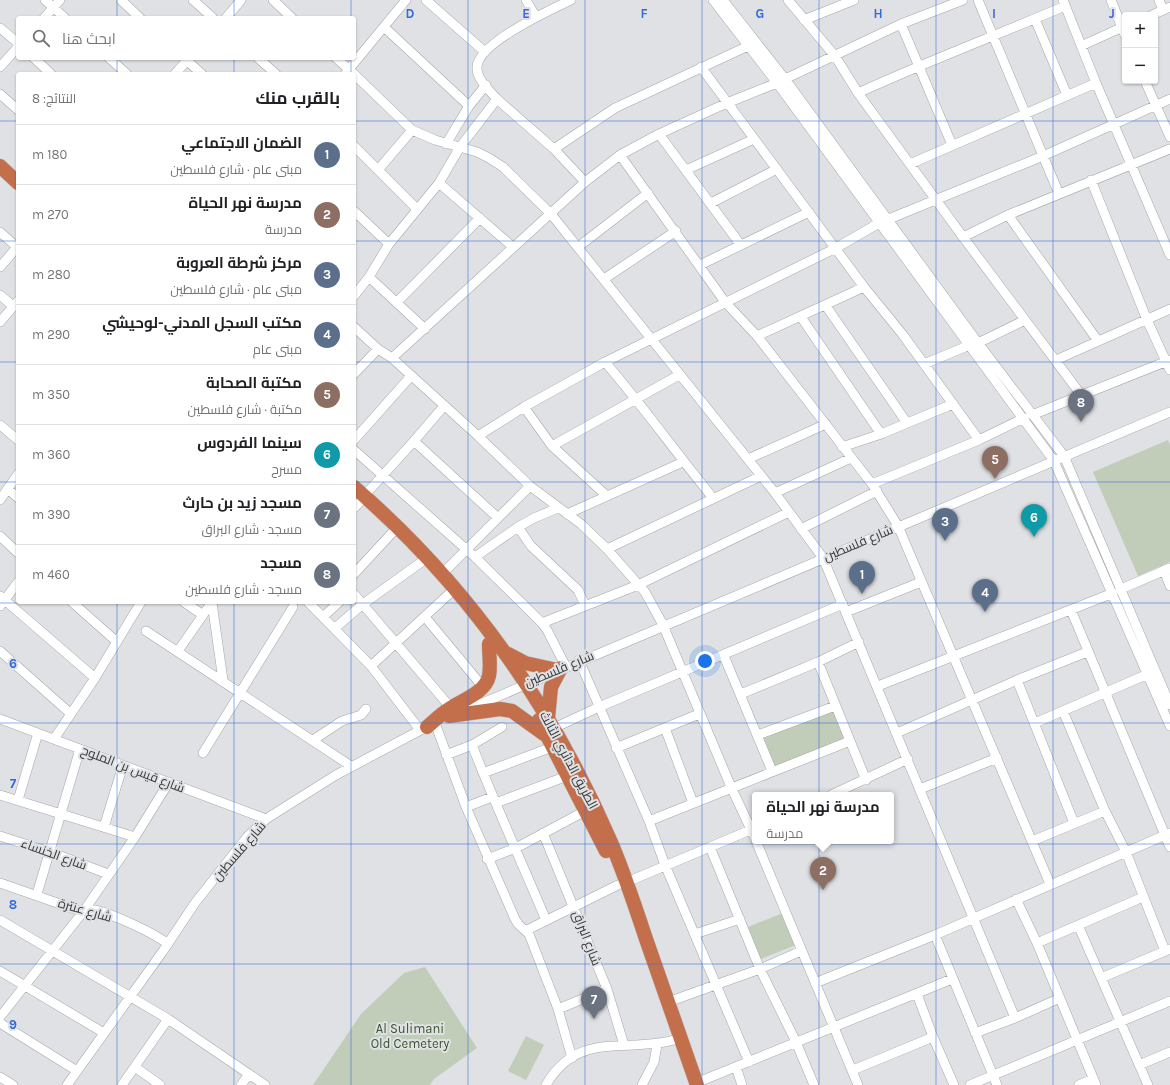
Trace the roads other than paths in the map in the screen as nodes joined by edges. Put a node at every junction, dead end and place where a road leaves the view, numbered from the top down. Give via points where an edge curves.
1 (45, 0) edge
2 (60, 0) edge
3 (121, 0) edge
4 (193, 0) edge
5 (241, 0) edge
6 (273, 0) edge
7 (406, 0) edge
8 (426, 0) edge
9 (526, 0) edge
10 (572, 0) edge
11 (713, 0) edge
12 (723, 0) edge
13 (788, 0) edge
14 (854, 0) edge
15 (963, 0) edge
16 (978, 0) edge
17 (1111, 0) edge
18 (1159, 0) edge
19 (1064, 3) edge
20 (941, 4) edge
21 (53, 8) junction
22 (1166, 9) edge
23 (46, 16) edge
24 (63, 16) edge
25 (138, 16) edge
26 (211, 16) edge
27 (228, 16) edge
28 (290, 16) edge
29 (536, 16) junction
30 (1035, 19) junction
31 (804, 20) junction
32 (902, 24) junction
33 (1122, 25) edge
34 (384, 27) junction
35 (0, 28) edge
36 (1122, 31) edge
37 (993, 37) junction
38 (16, 41) edge
39 (748, 46) junction
40 (1081, 46) junction
41 (16, 49) edge
42 (485, 52) junction
43 (835, 56) junction
44 (36, 60) edge
45 (111, 60) edge
46 (185, 60) edge
47 (187, 60) edge
48 (260, 60) edge
49 (338, 60) edge
50 (919, 65) junction
51 (0, 67) edge
52 (701, 67) junction
53 (50, 72) edge
54 (125, 72) edge
55 (176, 72) edge
56 (200, 72) edge
57 (274, 72) edge
58 (349, 72) edge
59 (351, 72) edge
60 (356, 79) edge
61 (781, 81) junction
62 (1096, 83) junction
63 (1146, 84) edge
64 (486, 85) junction
65 (858, 93) junction
66 (0, 94) edge
67 (1067, 95) junction
68 (497, 99) junction
69 (1170, 99) edge
70 (727, 103) junction
71 (1155, 105) junction
72 (469, 106) junction
73 (16, 108) edge
74 (1025, 114) junction
75 (1115, 123) junction
76 (412, 130) junction
77 (659, 134) junction
78 (1170, 137) edge
79 (754, 139) junction
80 (446, 144) junction
81 (952, 145) junction
82 (460, 147) junction
83 (554, 149) junction
84 (1170, 149) edge
85 (356, 151) edge
86 (620, 155) junction
87 (1043, 156) junction
88 (910, 164) junction
89 (1132, 164) junction
90 (0, 166) edge
91 (777, 169) junction
92 (378, 170) junction
93 (686, 170) junction
94 (0, 177) edge
95 (1091, 180) junction
96 (16, 181) edge
97 (585, 182) junction
98 (439, 183) junction
99 (16, 191) edge
100 (648, 193) junction
101 (1058, 194) junction
102 (936, 198) junction
103 (711, 203) junction
104 (417, 209) junction
105 (809, 212) junction
106 (356, 213) edge
107 (551, 214) junction
108 (1008, 215) junction
109 (480, 218) junction
110 (883, 221) junction
111 (676, 231) junction
112 (0, 232) edge
113 (962, 237) junction
114 (389, 244) junction
115 (740, 244) junction
116 (16, 245) edge
117 (514, 247) junction
118 (578, 247) junction
119 (836, 248) junction
120 (16, 249) edge
121 (1170, 255) edge
122 (700, 265) junction
123 (0, 267) edge
124 (369, 277) junction
125 (604, 279) junction
126 (357, 285) edge
127 (864, 287) junction
128 (0, 295) edge
129 (397, 302) junction
130 (725, 302) junction
131 (16, 303) edge
132 (826, 306) junction
133 (1170, 309) edge
134 (801, 317) junction
135 (1025, 320) junction
136 (1147, 320) junction
137 (0, 322) edge
138 (356, 329) edge
139 (425, 329) junction
140 (757, 336) junction
141 (651, 339) junction
142 (1098, 341) junction
143 (974, 344) junction
144 (378, 349) junction
145 (392, 358) junction
146 (1056, 360) junction
147 (1168, 360) edge
148 (605, 362) junction
149 (924, 364) junction
150 (1170, 370) edge
151 (356, 372) edge
152 (679, 375) junction
153 (411, 376) junction
154 (1082, 396) junction
155 (636, 398) junction
156 (953, 404) junction
157 (444, 406) junction
158 (524, 407) junction
159 (1170, 412) edge
160 (1028, 417) junction
161 (907, 423) junction
162 (826, 424) junction
163 (0, 425) edge
164 (881, 434) junction
165 (478, 436) junction
166 (16, 438) edge
167 (356, 438) edge
168 (979, 440) junction
169 (414, 441) junction
170 (552, 446) junction
171 (842, 446) junction
172 (356, 452) edge
173 (1064, 456) junction
174 (851, 458) junction
175 (748, 459) junction
176 (1054, 461) junction
177 (683, 462) junction
178 (384, 475) junction
179 (761, 476) junction
180 (16, 477) edge
181 (530, 486) junction
182 (874, 488) junction
183 (8, 489) junction
184 (775, 493) junction
185 (16, 496) edge
186 (607, 496) junction
187 (357, 498) edge
188 (713, 498) junction
189 (0, 500) edge
190 (1086, 506) junction
191 (558, 508) junction
192 (1076, 510) junction
193 (789, 512) junction
194 (567, 514) junction
195 (498, 518) junction
196 (898, 526) junction
197 (518, 527) junction
198 (801, 529) junction
199 (392, 534) junction
200 (0, 536) edge
201 (607, 549) junction
202 (467, 551) junction
203 (16, 552) edge
204 (475, 557) junction
205 (823, 558) junction
206 (420, 563) junction
207 (1167, 569) edge
208 (356, 572) edge
209 (443, 573) junction
210 (921, 582) junction
211 (16, 584) edge
212 (638, 585) junction
213 (1170, 586) edge
214 (1117, 591) junction
215 (449, 594) junction
216 (356, 596) edge
217 (2, 601) edge
218 (74, 604) edge
219 (138, 604) edge
220 (187, 604) edge
221 (211, 604) edge
222 (212, 604) edge
223 (310, 604) edge
224 (337, 604) edge
225 (364, 604) junction
226 (585, 605) junction
227 (293, 607) dead end
228 (845, 608) junction
229 (1071, 610) junction
230 (203, 615) junction
231 (323, 617) junction
232 (425, 617) junction
233 (542, 623) junction
234 (663, 625) junction
235 (335, 628) junction
236 (146, 631) dead end
237 (117, 642) junction
238 (397, 642) junction
239 (859, 642) junction
240 (488, 644) junction
241 (0, 651) edge
242 (178, 651) junction
243 (1087, 652) junction
244 (506, 653) junction
245 (724, 656) junction
246 (955, 656) junction
247 (579, 660) junction
248 (818, 662) junction
249 (371, 666) junction
250 (561, 668) junction
251 (682, 673) junction
252 (1148, 674) junction
253 (95, 678) junction
254 (223, 680) junction
255 (1017, 680) junction
256 (523, 684) junction
257 (878, 686) junction
258 (483, 687) junction
259 (240, 691) junction
260 (1106, 693) junction
261 (741, 694) junction
262 (971, 701) junction
263 (1170, 705) edge
264 (835, 706) junction
265 (599, 707) junction
266 (366, 709) dead end
267 (450, 712) junction
268 (1063, 712) junction
269 (71, 714) junction
270 (699, 714) junction
271 (0, 719) edge
272 (1035, 722) junction
273 (1170, 726) edge
274 (427, 727) junction
275 (502, 727) dead end
276 (665, 728) junction
277 (551, 732) junction
278 (38, 733) junction
279 (898, 733) junction
280 (758, 735) junction
281 (54, 739) junction
282 (313, 740) junction
283 (850, 741) junction
284 (472, 745) junction
285 (616, 748) junction
286 (80, 749) junction
287 (203, 753) dead end
288 (446, 755) junction
289 (997, 758) junction
290 (908, 759) junction
291 (123, 765) junction
292 (351, 766) junction
293 (772, 771) junction
294 (483, 773) junction
295 (567, 776) junction
296 (866, 780) junction
297 (169, 782) junction
298 (731, 788) junction
299 (920, 789) junction
300 (837, 792) edge
301 (0, 795) edge
302 (18, 800) junction
303 (494, 800) junction
304 (694, 803) junction
305 (466, 807) junction
306 (585, 811) junction
307 (1105, 811) junction
308 (61, 813) junction
309 (266, 819) junction
310 (649, 821) junction
311 (1074, 823) junction
312 (104, 827) junction
313 (752, 828) edge
314 (543, 833) junction
315 (752, 833) edge
316 (1168, 834) edge
317 (0, 836) edge
318 (135, 837) junction
319 (1032, 840) junction
320 (757, 844) edge
321 (710, 847) junction
322 (1170, 847) edge
323 (516, 848) junction
324 (50, 852) junction
325 (1126, 852) junction
326 (487, 859) junction
327 (665, 865) junction
328 (108, 874) junction
329 (0, 883) edge
330 (622, 883) junction
331 (1050, 884) junction
332 (37, 894) junction
333 (1143, 897) junction
334 (1016, 898) junction
335 (575, 907) junction
336 (83, 912) junction
337 (973, 918) junction
338 (740, 919) junction
339 (0, 920) edge
340 (546, 920) junction
341 (1078, 925) junction
342 (527, 930) junction
343 (695, 934) junction
344 (935, 935) junction
345 (1037, 943) junction
346 (168, 944) junction
347 (1168, 950) edge
348 (54, 951) junction
349 (801, 951) junction
350 (760, 969) junction
351 (0, 971) edge
352 (1101, 978) junction
353 (952, 979) junction
354 (815, 983) junction
355 (24, 985) junction
356 (716, 985) junction
357 (607, 989) junction
358 (917, 994) junction
359 (130, 996) junction
360 (1060, 998) junction
361 (1170, 1001) edge
362 (668, 1002) junction
363 (558, 1009) junction
364 (0, 1017) edge
365 (1015, 1018) junction
366 (168, 1019) junction
367 (1120, 1021) junction
368 (0, 1024) edge
369 (835, 1028) junction
370 (104, 1033) junction
371 (975, 1033) junction
372 (933, 1037) junction
373 (674, 1040) junction
374 (1078, 1040) junction
375 (796, 1042) junction
376 (624, 1045) junction
377 (657, 1045) junction
378 (1170, 1052) edge
379 (572, 1058) junction
380 (749, 1062) junction
381 (1139, 1065) junction
382 (135, 1067) junction
383 (736, 1067) junction
384 (853, 1070) junction
385 (77, 1071) junction
386 (249, 1074) junction
387 (992, 1075) junction
388 (0, 1078) edge
389 (1094, 1082) edge
390 (695, 1084) edge
391 (13, 1085) edge
392 (67, 1085) edge
393 (122, 1085) edge
394 (160, 1085) edge
395 (241, 1085) edge
396 (265, 1085) edge
397 (546, 1085) edge
398 (642, 1085) edge
399 (742, 1085) edge
400 (814, 1085) edge
401 (858, 1085) edge
402 (954, 1085) edge
403 (970, 1085) edge
404 (996, 1085) edge
405 (1079, 1085) edge
406 (1148, 1085) edge

1 - 21 street
2 - 21 street
3 - 25 street
4 - 26 street
5 - 27 street
6 - 28 street
7 - 34 street
8 - 42 street
9 - 29 street
10 - 29 street
11 - 39 street
12 - 61 street
13 - 31 street
14 - 31 street
15 - 20 street
16 - 37 street
17 - 33 street
18 - 22 street
19 - 30 street
19 - 40 street
20 - 32 street
21 - 23 street
21 - 24 street
29 - 42 street
30 - 37 street
30 - 67 street
31 - 43 street
32 - 43 street
32 - 50 street
34 - 59 street
34 - 72 street
35 - 38 street
36 - 40 street
37 - 50 street
37 - 74 street
39 - 52 street
39 - 61 street
40 - 62 street
41 - 51 street
42 - 64 street via 477,63 476,70
43 - 61 street
43 - 65 street
44 - 53 street
45 - 54 street
46 - 55 street
47 - 56 street
48 - 57 street
49 - 58 street
50 - 65 street
50 - 81 street
52 - 70 street
52 - 83 street via 615,108
60 - 76 street
61 - 70 street
61 - 110 street
62 - 67 street
62 - 75 street
63 - 71 street
64 - 68 street
64 - 72 street
65 - 88 street
66 - 73 street
67 - 74 street
68 - 82 street
68 - 83 street
69 - 71 street
70 - 77 street
70 - 79 street
71 - 75 street
71 - 78 street
72 - 80 street
74 - 81 street
74 - 87 street
75 - 87 street
75 - 89 street
76 - 80 street
76 - 92 street
77 - 86 street
77 - 93 street
79 - 91 street
79 - 93 street
80 - 82 street
81 - 88 street
82 - 98 street
82 - 107 street via 477,152 503,167
83 - 97 street
84 - 89 street
85 - 92 street
86 - 97 street
86 - 100 street
87 - 101 street
87 - 102 street
88 - 102 street
89 - 95 street
89 - 121 street
90 - 96 highway
91 - 103 street
91 - 105 street
92 - 104 street
93 - 103 street
94 - 99 highway
95 - 101 street
95 - 136 street
97 - 107 street
98 - 104 street
98 - 109 street
100 - 111 street
100 - 118 street
101 - 108 street
102 - 110 street
102 - 113 street
103 - 115 street
104 - 114 street
105 - 115 street
105 - 119 street
106 - 114 street
107 - 117 street
107 - 118 street
108 - 113 street
108 - 142 street
109 - 117 street
109 - 129 street
110 - 119 street
110 - 143 street
111 - 122 street
111 - 125 street
112 - 116 street
113 - 135 street
114 - 124 street
115 - 122 street
117 - 139 street
118 - 125 street
119 - 127 street
119 - 130 street
120 - 123 street
122 - 130 street
124 - 126 street
124 - 129 street
125 - 141 street
127 - 132 street
127 - 149 street
128 - 131 street
129 - 139 street
130 - 140 street
130 - 141 street
131 - 137 street
132 - 134 street
132 - 161 street
133 - 136 street
134 - 140 street
134 - 164 street
135 - 143 street
135 - 146 street
136 - 142 street
136 - 147 street
138 - 144 street
139 - 145 street
140 - 162 street
141 - 148 street
141 - 152 street
142 - 146 street
143 - 149 street
143 - 160 street
144 - 145 street
144 - 151 street
145 - 153 street
146 - 154 street
147 - 150 street
147 - 154 street
148 - 155 street
148 - 158 street
149 - 156 street
152 - 155 street
152 - 175 street
153 - 157 street
153 - 167 street
154 - 160 street
155 - 170 street
155 - 177 street
156 - 161 street
156 - 168 street
157 - 165 street
157 - 169 street
158 - 165 street
158 - 170 street
159 - 173 street, شارع فلسطين
160 - 168 street
160 - 173 street
160 - 176 street
161 - 164 street
162 - 171 street
162 - 175 street
163 - 166 street
164 - 171 street
165 - 181 street
168 - 182 street
169 - 178 street
169 - 195 street
170 - 186 street
171 - 174 street
172 - 178 street
173 - 176 street, شارع فلسطين
173 - 190 street
174 - 182 street
174 - 184 street
175 - 179 street
176 - 192 street
176 - 196 street, شارع فلسطين
177 - 186 street
177 - 188 street
178 - 187 street
178 - 202 street
179 - 184 street
179 - 188 street
180 - 183 street
181 - 191 street
181 - 195 street
182 - 196 street
182 - 198 street
183 - 185 street
183 - 189 street
184 - 193 street
186 - 194 street
187 - 199 highway, الطريق الدائري الثالث
187 - 209 highway, الطريق الدائري الثالث
188 - 201 street
190 - 192 street
190 - 214 street
191 - 194 street
191 - 197 street
192 - 214 street
193 - 198 street
193 - 212 street
194 - 201 street
195 - 202 street
196 - 205 street, شارع فلسطين
196 - 210 street
197 - 204 street
197 - 226 street via 532,546 578,590
198 - 205 street
199 - 206 highway, الطريق الدائري الثالث
199 - 208 street
200 - 203 street
201 - 212 street
202 - 204 street
202 - 209 street
204 - 233 street
205 - 228 street
205 - 234 street, شارع فلسطين
206 - 215 highway, الطريق الدائري الثالث
206 - 225 street
207 - 213 street
207 - 214 street
209 - 244 highway, الطريق الدائري الثالث
210 - 228 street
210 - 246 street
211 - 217 street
212 - 226 street
212 - 234 street via 645,592
214 - 229 street
214 - 252 street
214 - 263 street
215 - 232 street
215 - 240 highway, الطريق الدائري الثالث
216 - 225 street
217 - 253 street
218 - 237 street
219 - 237 street
220 - 230 street
221 - 230 street
222 - 254 street
223 - 231 street
224 - 231 street
225 - 235 street
225 - 238 street
226 - 233 street
227 - 259 street
228 - 239 street
228 - 245 street
229 - 243 street
229 - 246 street
230 - 242 street
231 - 235 street
232 - 238 street
232 - 258 street
233 - 250 street
234 - 247 street, شارع فلسطين
234 - 251 street
235 - 249 street
236 - 242 street
237 - 253 street
238 - 249 street
238 - 267 street
239 - 248 street
239 - 257 street
240 - 256 highway, الطريق الدائري الثالث
240 - 258 highway via 489,677
241 - 269 street
242 - 254 street
243 - 255 street
243 - 260 street
244 - 250 highway via 524,663
244 - 256 highway, الطريق الدائري الثالث
245 - 251 street
245 - 261 street
246 - 257 street
246 - 262 street
247 - 250 street, شارع فلسطين
247 - 265 street
248 - 261 street
248 - 264 street
249 - 274 street
250 - 256 street, شارع فلسطين
250 - 277 highway via 551,687
251 - 265 street
251 - 270 street
252 - 260 street
252 - 273 street
253 - 269 street
254 - 259 street
255 - 262 street
255 - 272 street
256 - 267 street, شارع فلسطين
256 - 277 highway, الطريق الدائري الثالث
257 - 279 street
258 - 267 highway
259 - 282 street
259 - 287 street
260 - 268 street
260 - 316 street
261 - 280 street
262 - 279 street
262 - 289 street
264 - 280 street
264 - 283 street
265 - 277 street
265 - 285 street
266 - 282 street via 361,715 342,721
267 - 274 highway
267 - 277 highway via 500,709 512,711
268 - 272 street
268 - 307 street
269 - 281 street
270 - 276 street
270 - 298 street
271 - 278 street, شارع قيس بن الملوح
272 - 311 street
274 - 288 street
274 - 292 street, شارع فلسطين
275 - 284 street
276 - 285 street
276 - 304 street
277 - 294 street
277 - 295 highway, الطريق الدائري الثالث
277 - 330 highway, الطريق الدائري الثالث via 609,838
278 - 281 street, شارع قيس بن الملوح
278 - 302 street
279 - 290 street
280 - 293 street
281 - 286 street, شارع قيس بن الملوح
282 - 292 street
283 - 293 street
283 - 296 street
284 - 288 street
284 - 294 street
285 - 310 street
286 - 291 street, شارع قيس بن الملوح
286 - 308 street
288 - 305 street
289 - 299 street
289 - 319 street
290 - 296 street
290 - 299 street
291 - 297 street, شارع قيس بن الملوح
291 - 312 street
292 - 309 street, شارع فلسطين
293 - 298 street
294 - 303 street
295 - 303 street
295 - 306 highway, الطريق الدائري الثالث
296 - 300 street
297 - 309 street, شارع قيس بن الملوح
297 - 318 street
298 - 304 street
298 - 313 street
299 - 337 street
301 - 302 street
302 - 308 street
303 - 305 street
303 - 323 street
304 - 310 street
305 - 326 street
306 - 314 street
306 - 330 highway, الطريق الدائري الثالث
307 - 311 street
307 - 325 street
308 - 312 street
308 - 324 street
309 - 346 street, شارع فلسطين via 247,837 222,868
310 - 327 street
311 - 319 street
312 - 318 street
314 - 323 street
314 - 335 street, شارع البراق
315 - 321 street
316 - 322 street
316 - 325 street
317 - 324 street, شارع الخنساء
318 - 328 street
319 - 331 street
320 - 349 street
321 - 327 street
321 - 338 street
323 - 326 street
323 - 340 street
324 - 328 street, شارع الخنساء
324 - 332 street
325 - 331 street
325 - 333 street
326 - 342 street via 515,919
327 - 330 street
327 - 343 street
328 - 336 street
329 - 332 street, شارع عنترة
330 - 335 street
330 - 362 highway, الطريق الدائري الثالث
330 - 373 highway, الطريق الدائري الثالث
331 - 334 street
332 - 336 street, شارع عنترة
333 - 341 street
333 - 347 street
334 - 337 street
334 - 345 street
335 - 340 street
335 - 357 street, شارع البراق
336 - 346 street, شارع عنترة via 96,910
336 - 348 street
337 - 344 street
337 - 365 street
338 - 343 street
338 - 350 street
339 - 348 street
340 - 342 street
341 - 345 street
341 - 352 street
342 - 363 street
343 - 356 street
344 - 353 street
344 - 354 street
345 - 360 street
346 - 359 street, شارع فلسطين
347 - 352 street
348 - 355 street
348 - 359 street
349 - 350 street
349 - 354 street
350 - 356 street
350 - 375 street
351 - 355 street
352 - 367 street
353 - 358 street
353 - 371 street
354 - 369 street
355 - 364 street
355 - 370 street
356 - 362 street
356 - 380 street
357 - 363 street
357 - 376 street, شارع البراق
358 - 369 street
358 - 372 street
359 - 366 street
359 - 370 street, شارع فلسطين
360 - 365 street
360 - 374 street
361 - 367 street
362 - 390 highway, الطريق الدائري الثالث
363 - 379 street
365 - 371 street
366 - 382 street
366 - 386 street
367 - 374 street
367 - 381 street
368 - 385 street
369 - 375 street
369 - 384 street
370 - 385 street, شارع فلسطين
371 - 387 street
372 - 384 street
372 - 402 street
373 - 377 street
373 - 390 highway, الطريق الدائري الثالث
374 - 387 street
374 - 389 street
375 - 380 street
375 - 400 street
376 - 377 street
376 - 379 street via 596,1047
377 - 398 street via 654,1062
378 - 381 street
379 - 397 street via 560,1067
380 - 383 street
381 - 406 street
382 - 393 street
382 - 394 street
383 - 390 street
383 - 399 street
384 - 401 street
385 - 392 street, شارع فلسطين
386 - 395 street
386 - 396 street
387 - 403 street
387 - 404 street
388 - 391 street
389 - 405 street

